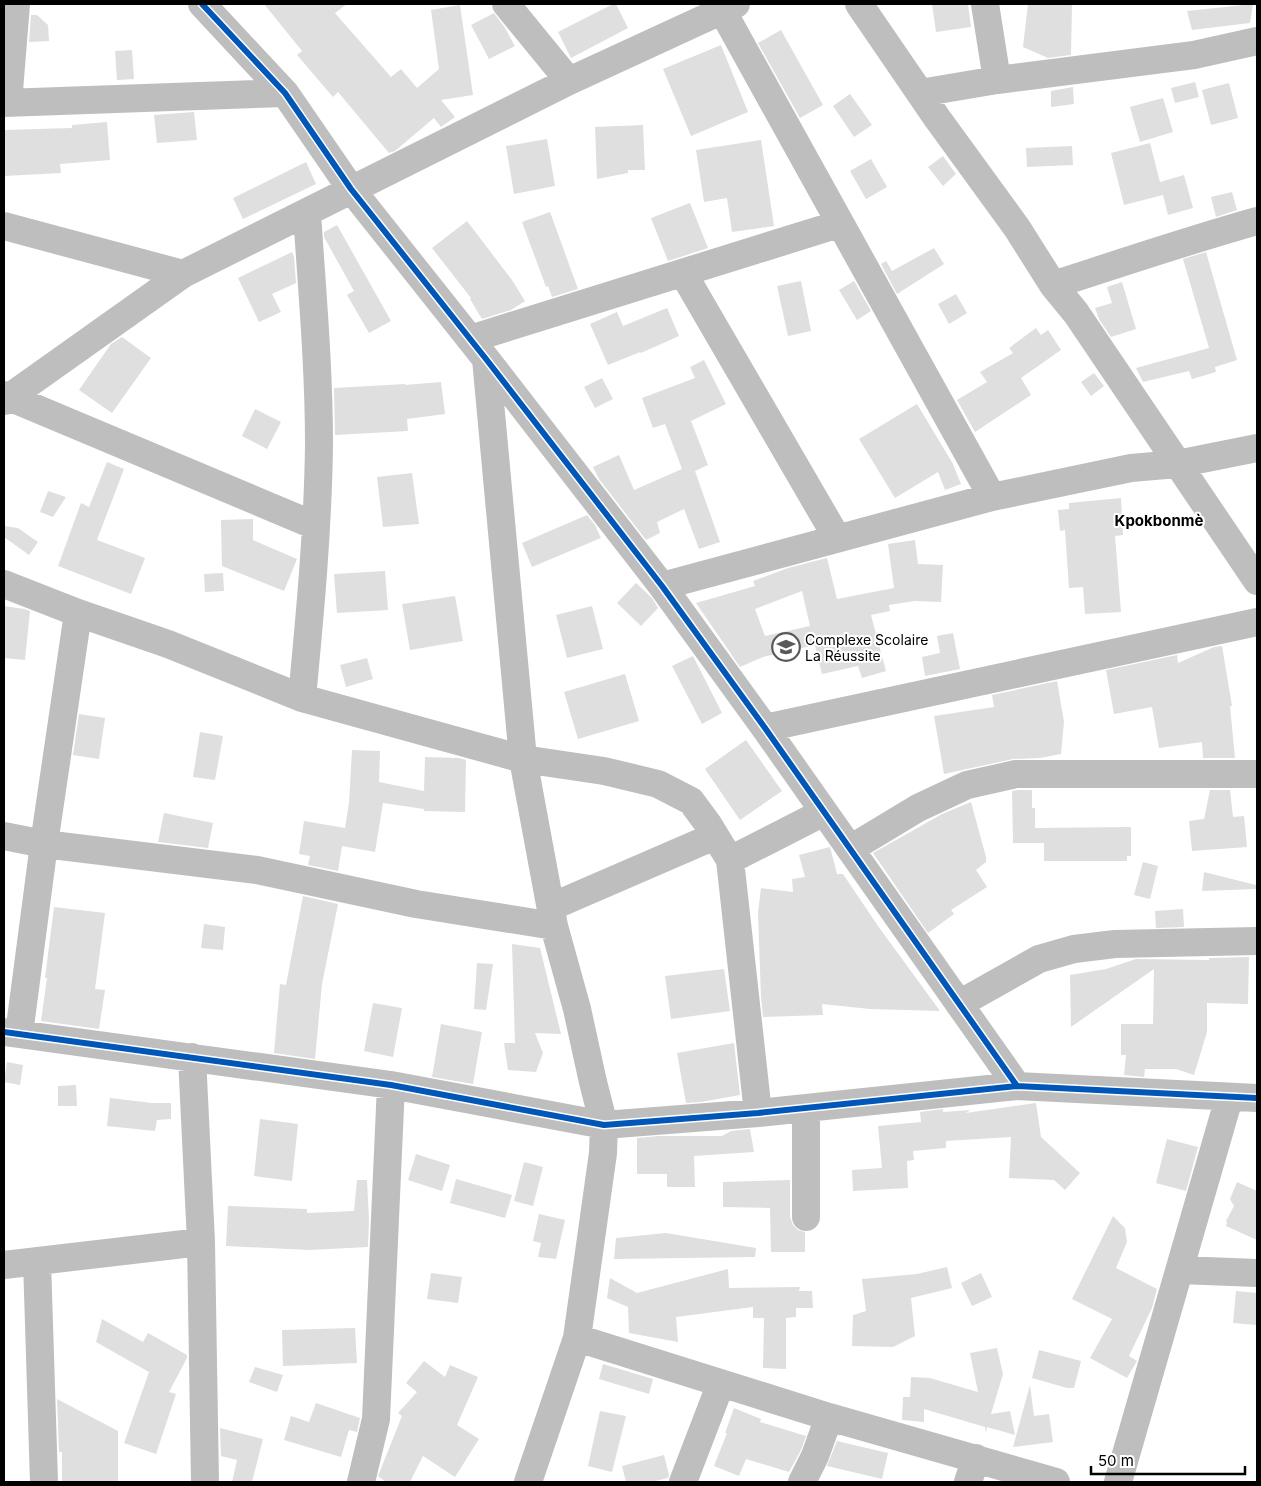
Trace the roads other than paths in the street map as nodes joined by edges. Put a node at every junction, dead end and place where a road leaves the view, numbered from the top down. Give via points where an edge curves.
1 (16, 4) edge
2 (202, 4) edge
3 (506, 4) edge
4 (859, 4) edge
5 (985, 4) edge
6 (729, 7) edge
7 (1257, 41) edge
8 (997, 80) junction
9 (569, 81) junction
10 (285, 93) junction
11 (920, 93) junction
12 (6, 103) edge
13 (351, 190) junction
14 (307, 213) junction
15 (1257, 221) edge
16 (839, 224) junction
17 (4, 226) edge
18 (683, 273) junction
19 (183, 274) junction
20 (1054, 285) junction
21 (478, 349) junction
22 (6, 398) edge
23 (1257, 448) edge
24 (1177, 464) junction
25 (992, 497) junction
26 (316, 526) junction
27 (837, 538) junction
28 (1257, 581) edge
29 (4, 584) edge
30 (662, 586) junction
31 (78, 613) junction
32 (1257, 622) edge
33 (302, 698) junction
34 (765, 728) junction
35 (523, 759) junction
36 (1257, 774) edge
37 (824, 812) junction
38 (4, 836) edge
39 (716, 836) junction
40 (44, 844) junction
41 (850, 849) junction
42 (730, 860) junction
43 (552, 917) junction
44 (1257, 941) edge
45 (959, 1004) junction
46 (12, 1033) edge
47 (192, 1057) junction
48 (391, 1085) junction
49 (1016, 1086) junction
50 (1229, 1098) junction
51 (1257, 1098) edge
52 (806, 1108) junction
53 (758, 1113) junction
54 (604, 1125) junction
55 (806, 1217) dead end
56 (201, 1242) junction
57 (36, 1261) junction
58 (4, 1265) edge
59 (1180, 1270) junction
60 (1257, 1273) edge
61 (577, 1338) junction
62 (721, 1383) junction
63 (830, 1418) junction
64 (972, 1470) edge
65 (44, 1482) edge
66 (205, 1482) edge
67 (361, 1482) edge
68 (528, 1482) edge
69 (683, 1482) edge
70 (802, 1482) edge
71 (1056, 1482) edge
72 (1118, 1482) edge

1 - 12 street
2 - 10 street
3 - 9 street
4 - 11 street
5 - 8 street
6 - 9 street
6 - 16 street
7 - 8 street via 1194,55
8 - 11 street
9 - 13 street
10 - 12 street
10 - 13 street
11 - 20 street
13 - 14 street
13 - 21 street
14 - 19 street
14 - 26 street via 319,444
15 - 20 street
16 - 18 street
16 - 25 street
17 - 19 street
18 - 21 street
18 - 27 street
19 - 22 street
20 - 24 street
21 - 30 street
21 - 35 street
22 - 26 street
23 - 24 street
24 - 25 street via 1131,468
24 - 28 street
25 - 27 street
26 - 33 street
27 - 30 street
29 - 31 street
30 - 34 street
31 - 33 street via 168,644
31 - 40 street
32 - 34 street
33 - 35 street
34 - 37 street
35 - 39 street via 658,784 691,801
35 - 43 street
36 - 41 street via 1016,774 967,785 918,808
37 - 41 street
37 - 42 street
38 - 40 street
39 - 42 street
39 - 43 street
40 - 43 street via 257,870 416,904
40 - 46 street
41 - 45 street
42 - 53 street
43 - 54 street
44 - 45 street via 1115,944 1074,950 1039,959
45 - 49 street
46 - 47 street
47 - 48 street
47 - 56 street
48 - 54 street
48 - 67 street via 376,1419
49 - 50 street
49 - 52 street
50 - 51 street
50 - 59 street
52 - 53 street
52 - 55 street
53 - 54 street
54 - 61 street via 603,1153
56 - 57 street
56 - 66 street
57 - 58 street
57 - 65 street
59 - 60 street
59 - 72 street
61 - 62 street
61 - 68 street
62 - 63 street
62 - 69 street
63 - 64 street
63 - 70 street
64 - 71 street

